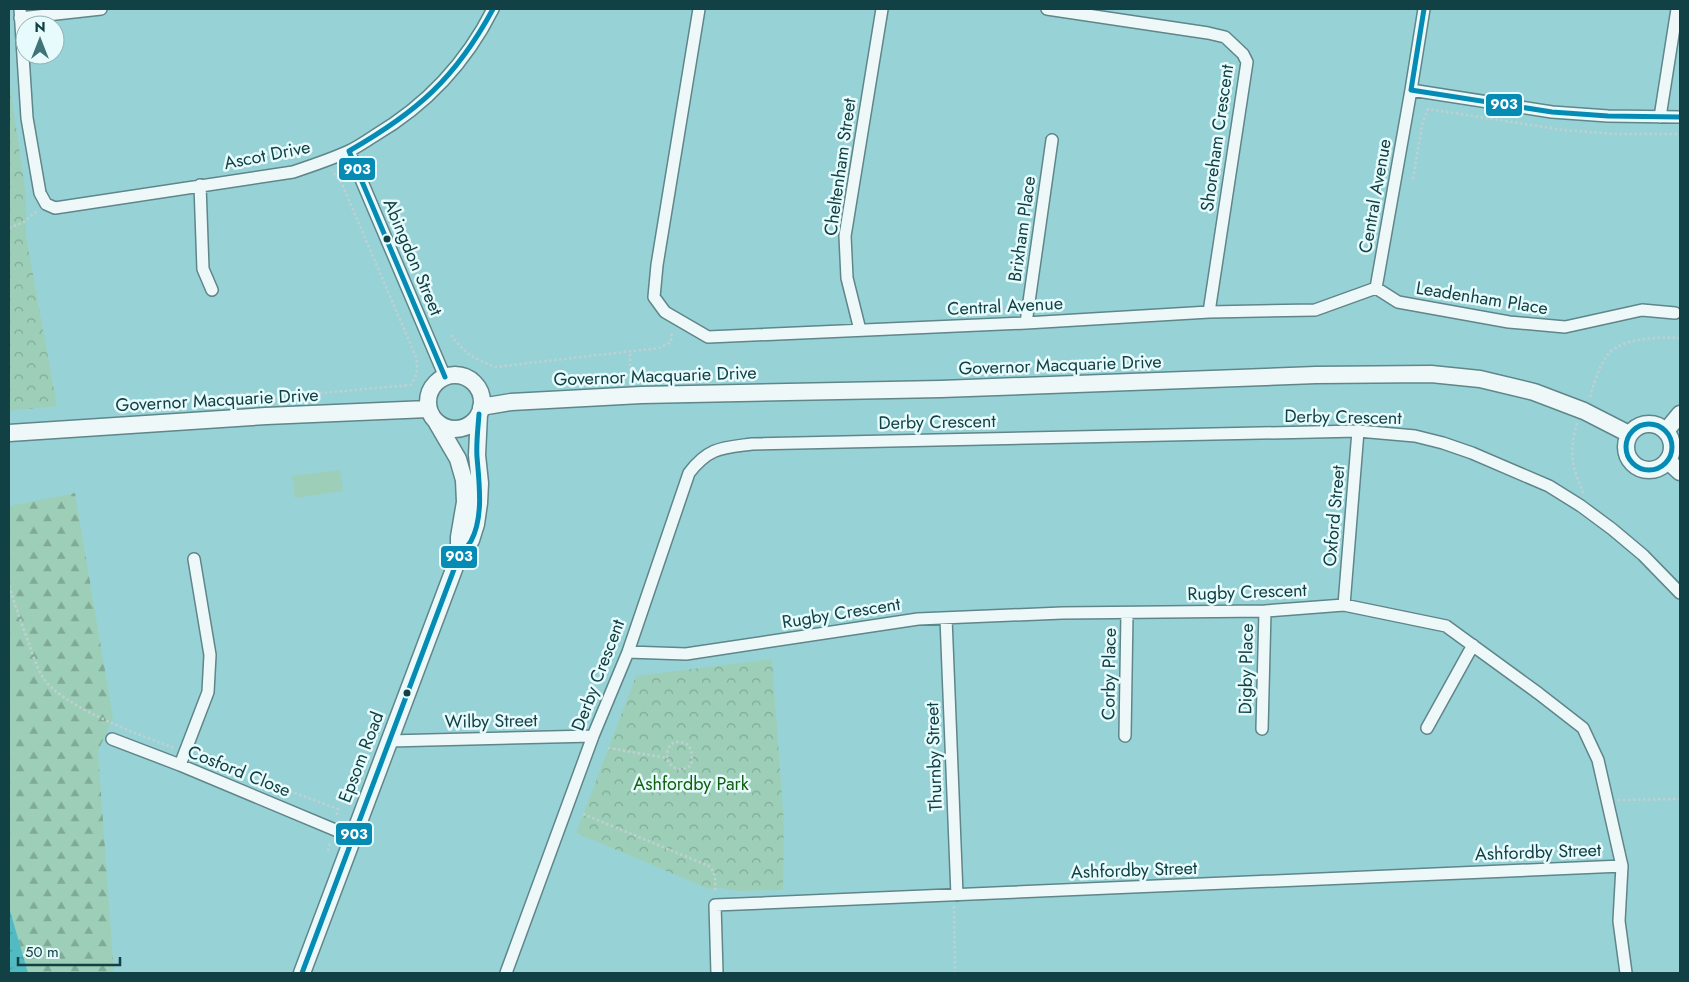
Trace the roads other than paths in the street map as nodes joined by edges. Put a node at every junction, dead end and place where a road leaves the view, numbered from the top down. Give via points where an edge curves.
1 (101, 9) edge
2 (493, 9) edge
3 (699, 9) edge
4 (882, 9) edge
5 (1047, 9) edge
6 (1424, 9) edge
7 (1678, 9) edge
8 (20, 14) edge
9 (1411, 90) junction
10 (1660, 117) junction
11 (1680, 117) edge
12 (1052, 140) dead end
13 (349, 151) junction
14 (200, 184) junction
15 (1376, 288) junction
16 (212, 290) dead end
17 (1209, 312) junction
18 (1675, 313) dead end
19 (1026, 323) junction
20 (860, 330) junction
21 (445, 376) junction
22 (428, 409) junction
23 (480, 411) junction
24 (1680, 414) edge
25 (437, 423) junction
26 (1358, 431) junction
27 (1666, 431) junction
28 (9, 433) edge
29 (1629, 434) junction
30 (1668, 461) junction
31 (1680, 472) edge
32 (459, 556) junction
33 (194, 559) dead end
34 (1680, 593) edge
35 (1344, 605) junction
36 (1265, 611) junction
37 (1127, 613) junction
38 (946, 618) junction
39 (1472, 645) junction
40 (628, 652) junction
41 (1427, 728) dead end
42 (1262, 729) dead end
43 (593, 736) junction
44 (1125, 736) dead end
45 (112, 739) dead end
46 (389, 741) junction
47 (180, 765) junction
48 (352, 836) junction
49 (1622, 866) junction
50 (957, 895) junction
51 (302, 973) edge
52 (506, 973) edge
53 (717, 973) edge
54 (1626, 973) edge

1 - 8 street
2 - 13 street, Ascot Drive via 463,58 440,85 391,126
3 - 20 street, Central Avenue via 654,297 665,312 708,337
4 - 20 street, Cheltenham Street via 845,236 847,278
5 - 17 street, Shoreham Crescent via 1199,31 1225,37 1243,54 1247,62
6 - 9 street, Central Avenue
7 - 10 street
8 - 14 street, Ascot Drive via 27,118 40,193 46,204 55,208
9 - 10 street via 1552,112
9 - 15 street, Central Avenue
10 - 11 street
12 - 19 street, Brixham Place
13 - 14 street, Ascot Drive via 292,172
13 - 21 street, Abingdon Street
14 - 16 street via 203,269
15 - 17 street, Central Avenue via 1315,310
15 - 18 street, Leadenham Place via 1398,302 1509,322 1565,327 1642,310
17 - 19 street, Central Avenue
19 - 20 street, Central Avenue
21 - 22 main road via 429,393
21 - 23 main road via 469,379 480,391
22 - 25 main road
22 - 28 main road, Governor Macquarie Drive
23 - 25 main road via 468,426 452,429
23 - 29 main road, Governor Macquarie Drive via 511,402 650,395 1431,374 1480,379 1534,392 1584,411
23 - 32 main road, Epsom Road via 477,454 480,483 476,524 471,540
24 - 27 main road
25 - 32 main road, Epsom Road via 458,459 464,480
26 - 34 street, Derby Crescent via 1415,436 1443,443 1549,486 1612,529
26 - 35 street, Oxford Street
26 - 40 street, Derby Crescent via 752,444 723,448 710,452 689,473
27 - 29 main road via 1647,424 1640,425
27 - 30 main road via 1672,446
29 - 30 main road via 1625,449 1632,464 1654,470
30 - 31 main road
32 - 46 main road, Epsom Road
33 - 47 street via 210,656 208,692
35 - 36 street, Rugby Crescent
35 - 39 street, Rugby Crescent via 1446,626
36 - 37 street, Rugby Crescent
36 - 42 street, Digby Place
37 - 38 street, Rugby Crescent
37 - 44 street, Corby Place
38 - 40 street, Rugby Crescent via 918,619 686,654
38 - 50 street, Thurnby Street
39 - 41 street
39 - 49 street, Rugby Crescent via 1583,728 1598,760
40 - 43 street, Derby Crescent
43 - 46 street, Wilby Street
43 - 52 street, Derby Crescent
45 - 47 street, Cosford Close
46 - 48 main road, Epsom Road
47 - 48 street, Cosford Close
48 - 51 main road, Epsom Road
49 - 50 street, Ashfordby Street
49 - 54 street, Rugby Crescent via 1619,921
50 - 53 street, Ashfordby Street via 715,905

